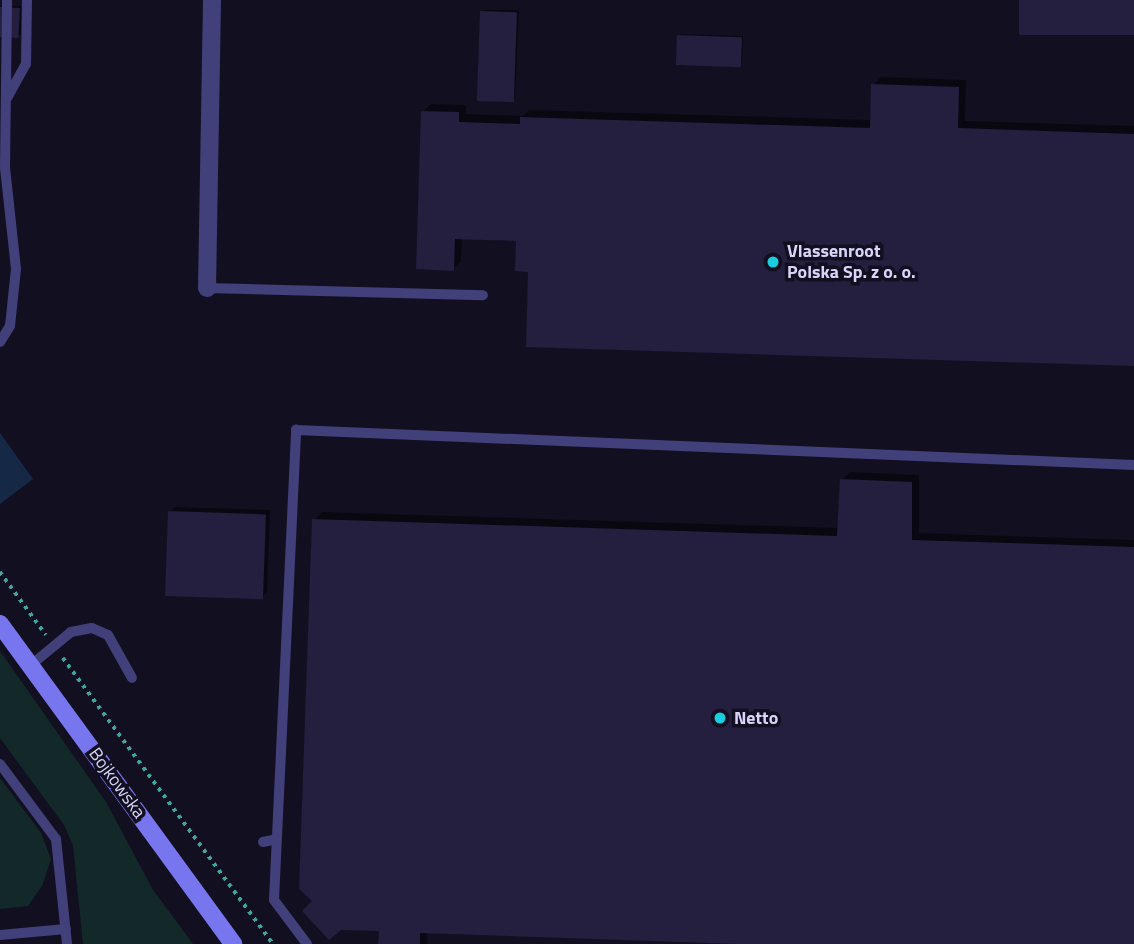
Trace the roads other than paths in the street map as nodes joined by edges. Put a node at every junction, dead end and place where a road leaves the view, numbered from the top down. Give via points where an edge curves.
1 (7, 0) edge
2 (27, 0) edge
3 (212, 0) edge
4 (0, 89) edge
5 (5, 101) junction
6 (4, 226) edge
7 (207, 288) joint
8 (483, 295) dead end
9 (0, 342) edge
10 (1134, 465) edge
11 (0, 624) edge
12 (31, 665) junction
13 (132, 678) dead end
14 (0, 764) edge
15 (277, 839) junction
16 (263, 842) dead end
17 (66, 929) junction
18 (0, 935) edge
19 (67, 944) edge
20 (233, 944) edge
21 (307, 944) edge

1 - 5 lane
2 - 5 lane via 26,64
3 - 7 street
4 - 5 lane
5 - 6 lane
6 - 9 lane via 15,286 10,326
7 - 8 lane
10 - 15 lane via 296,430
11 - 12 street, Bojkowska
12 - 13 lane via 71,632 92,628 108,635
12 - 20 street, Bojkowska
14 - 17 lane via 56,839
15 - 16 lane
15 - 21 lane via 274,900
17 - 18 lane
17 - 19 lane

